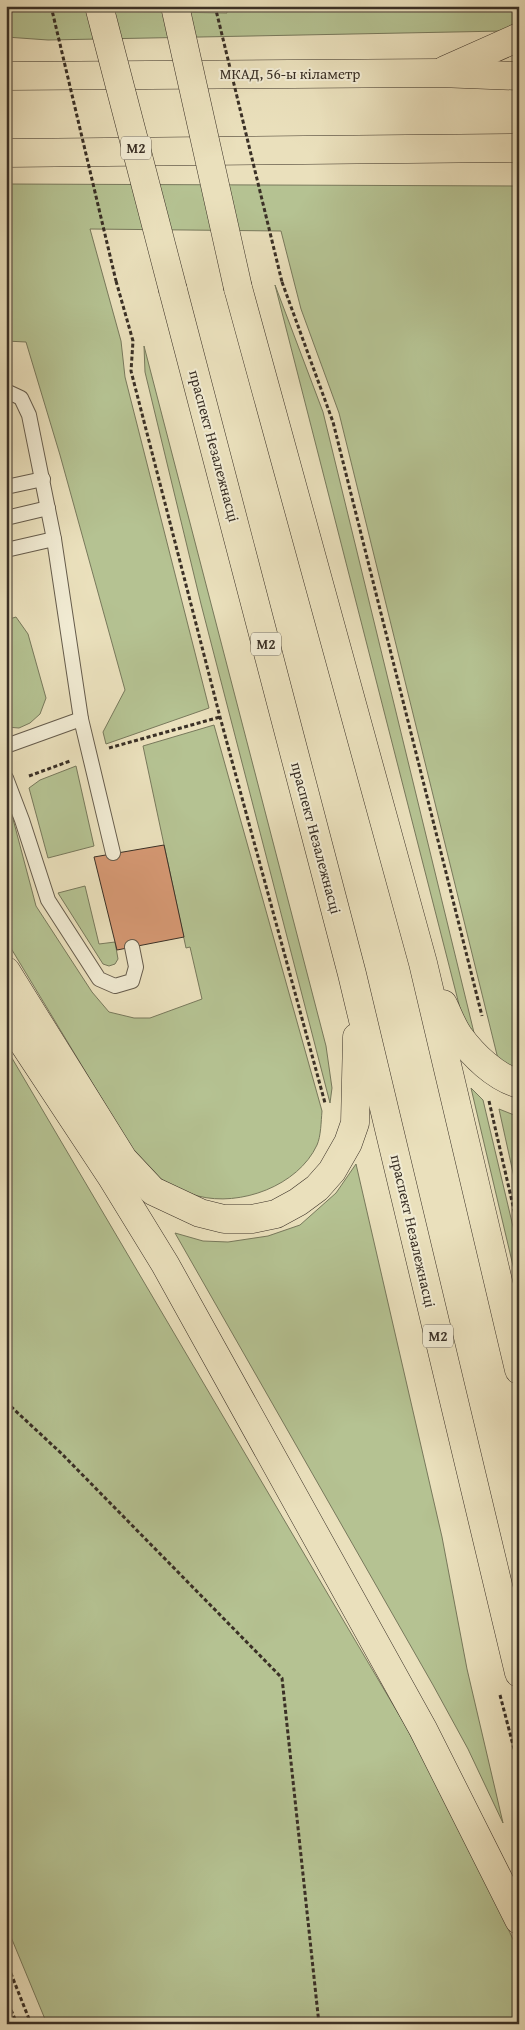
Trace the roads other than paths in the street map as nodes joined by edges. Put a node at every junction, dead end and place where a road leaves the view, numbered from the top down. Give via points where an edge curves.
1 (99, 6) edge
2 (175, 6) edge
3 (519, 37) edge
4 (439, 73) junction
5 (6, 76) edge
6 (519, 76) edge
7 (519, 148) edge
8 (467, 149) junction
9 (6, 153) edge
10 (519, 163) edge
11 (6, 391) edge
12 (43, 479) junction
13 (6, 488) edge
14 (48, 508) junction
15 (6, 518) edge
16 (54, 539) junction
17 (6, 550) edge
18 (81, 719) junction
19 (6, 746) edge
20 (6, 778) edge
21 (114, 853) dead end
22 (132, 947) dead end
23 (423, 962) junction
24 (6, 971) edge
25 (358, 998) junction
26 (6, 1017) edge
27 (519, 1084) edge
28 (519, 1370) edge
29 (509, 1682) edge
30 (519, 1920) edge

1 - 25 highway, праспект Незалежнасці / М2, bridge
2 - 23 highway, bridge via 238,288
3 - 4 highway
4 - 5 highway, МКАД, 56-ы кіламетр
4 - 6 highway, МКАД, 56-ы кіламетр
7 - 8 highway
8 - 9 highway
8 - 10 highway
11 - 12 lane via 21,398 29,415
12 - 13 lane
12 - 14 lane
14 - 15 lane
14 - 16 lane
16 - 17 lane
16 - 18 lane
18 - 19 lane
18 - 21 lane
20 - 22 lane via 48,900 98,980 115,986 132,981 136,967
23 - 27 highway via 458,1035 492,1070
23 - 28 highway
24 - 25 highway via 123,1159 153,1191 200,1213 224,1219 252,1219 276,1214 317,1188 332,1171 348,1144 355,1123
25 - 29 highway, праспект Незалежнасці / М2
26 - 30 highway via 165,1264 423,1729

